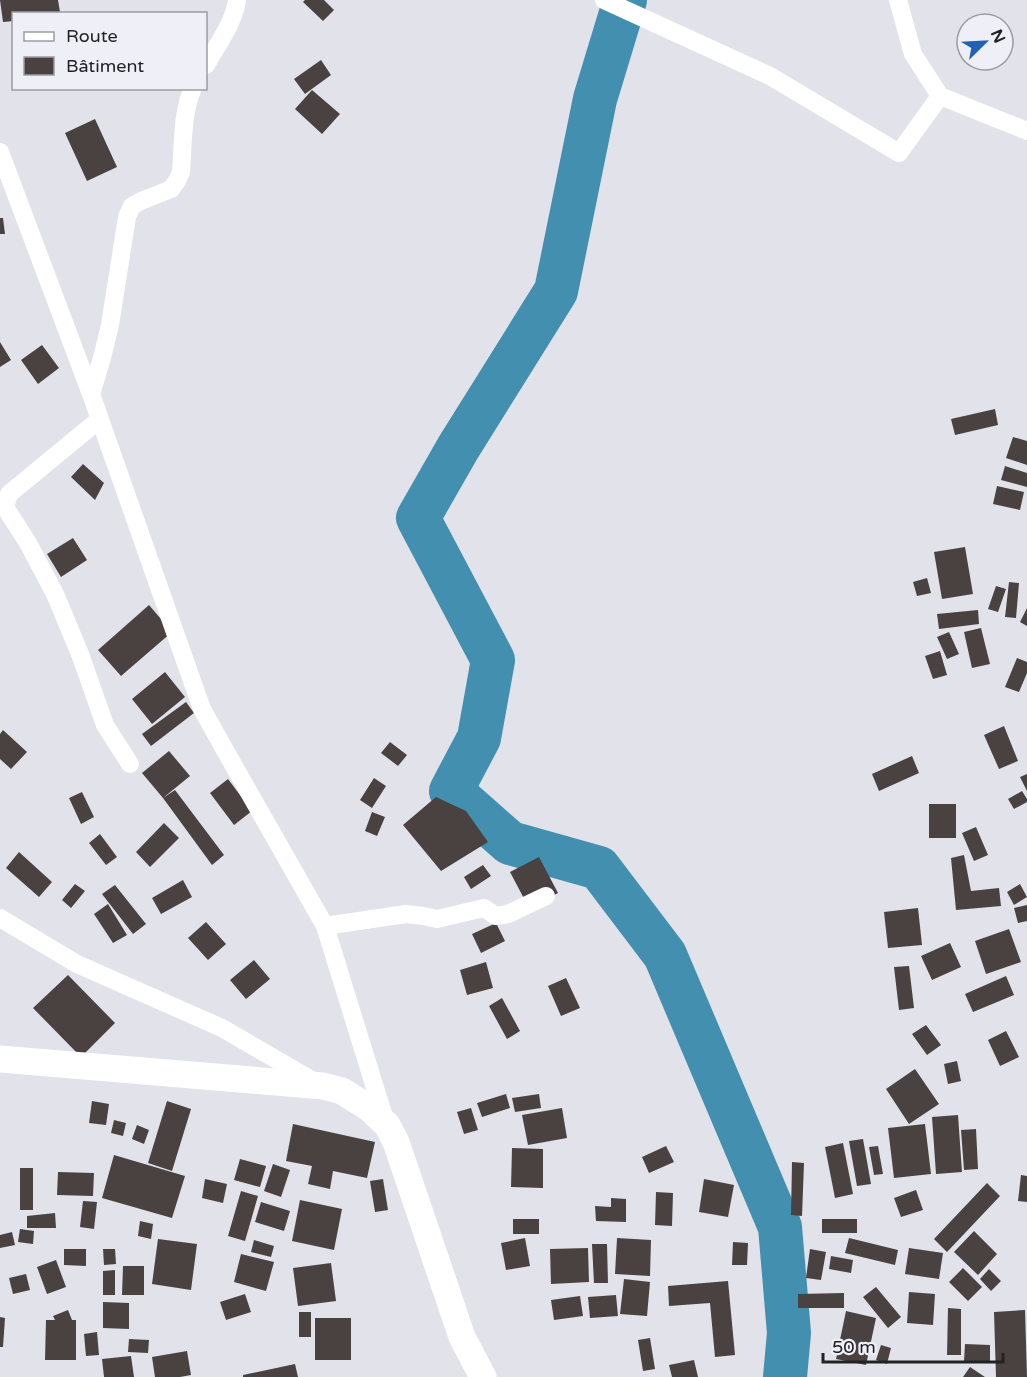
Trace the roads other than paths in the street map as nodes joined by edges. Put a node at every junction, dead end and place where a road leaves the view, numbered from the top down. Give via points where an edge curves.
1 (237, 0) edge
2 (604, 0) edge
3 (898, 0) edge
4 (207, 63) edge
5 (192, 90) edge
6 (940, 96) junction
7 (1027, 131) edge
8 (0, 152) edge
9 (91, 394) junction
10 (100, 419) junction
11 (130, 764) dead end
12 (546, 896) dead end
13 (0, 918) edge
14 (325, 926) junction
15 (0, 1059) edge
16 (323, 1086) junction
17 (387, 1125) junction
18 (483, 1377) edge

1 - 4 street via 232,20
2 - 6 street via 770,76 899,153
3 - 6 street via 913,54
5 - 9 street via 177,181 171,189 132,206 127,217 110,326
6 - 7 street
8 - 9 street
9 - 10 street
10 - 11 street via 9,494 6,507 55,594 105,725
10 - 14 street via 202,709
12 - 14 street via 496,916 484,908 437,919 406,914
13 - 16 street via 77,964 222,1028
14 - 17 street
15 - 16 street
16 - 17 street via 357,1099
17 - 18 street via 462,1337

